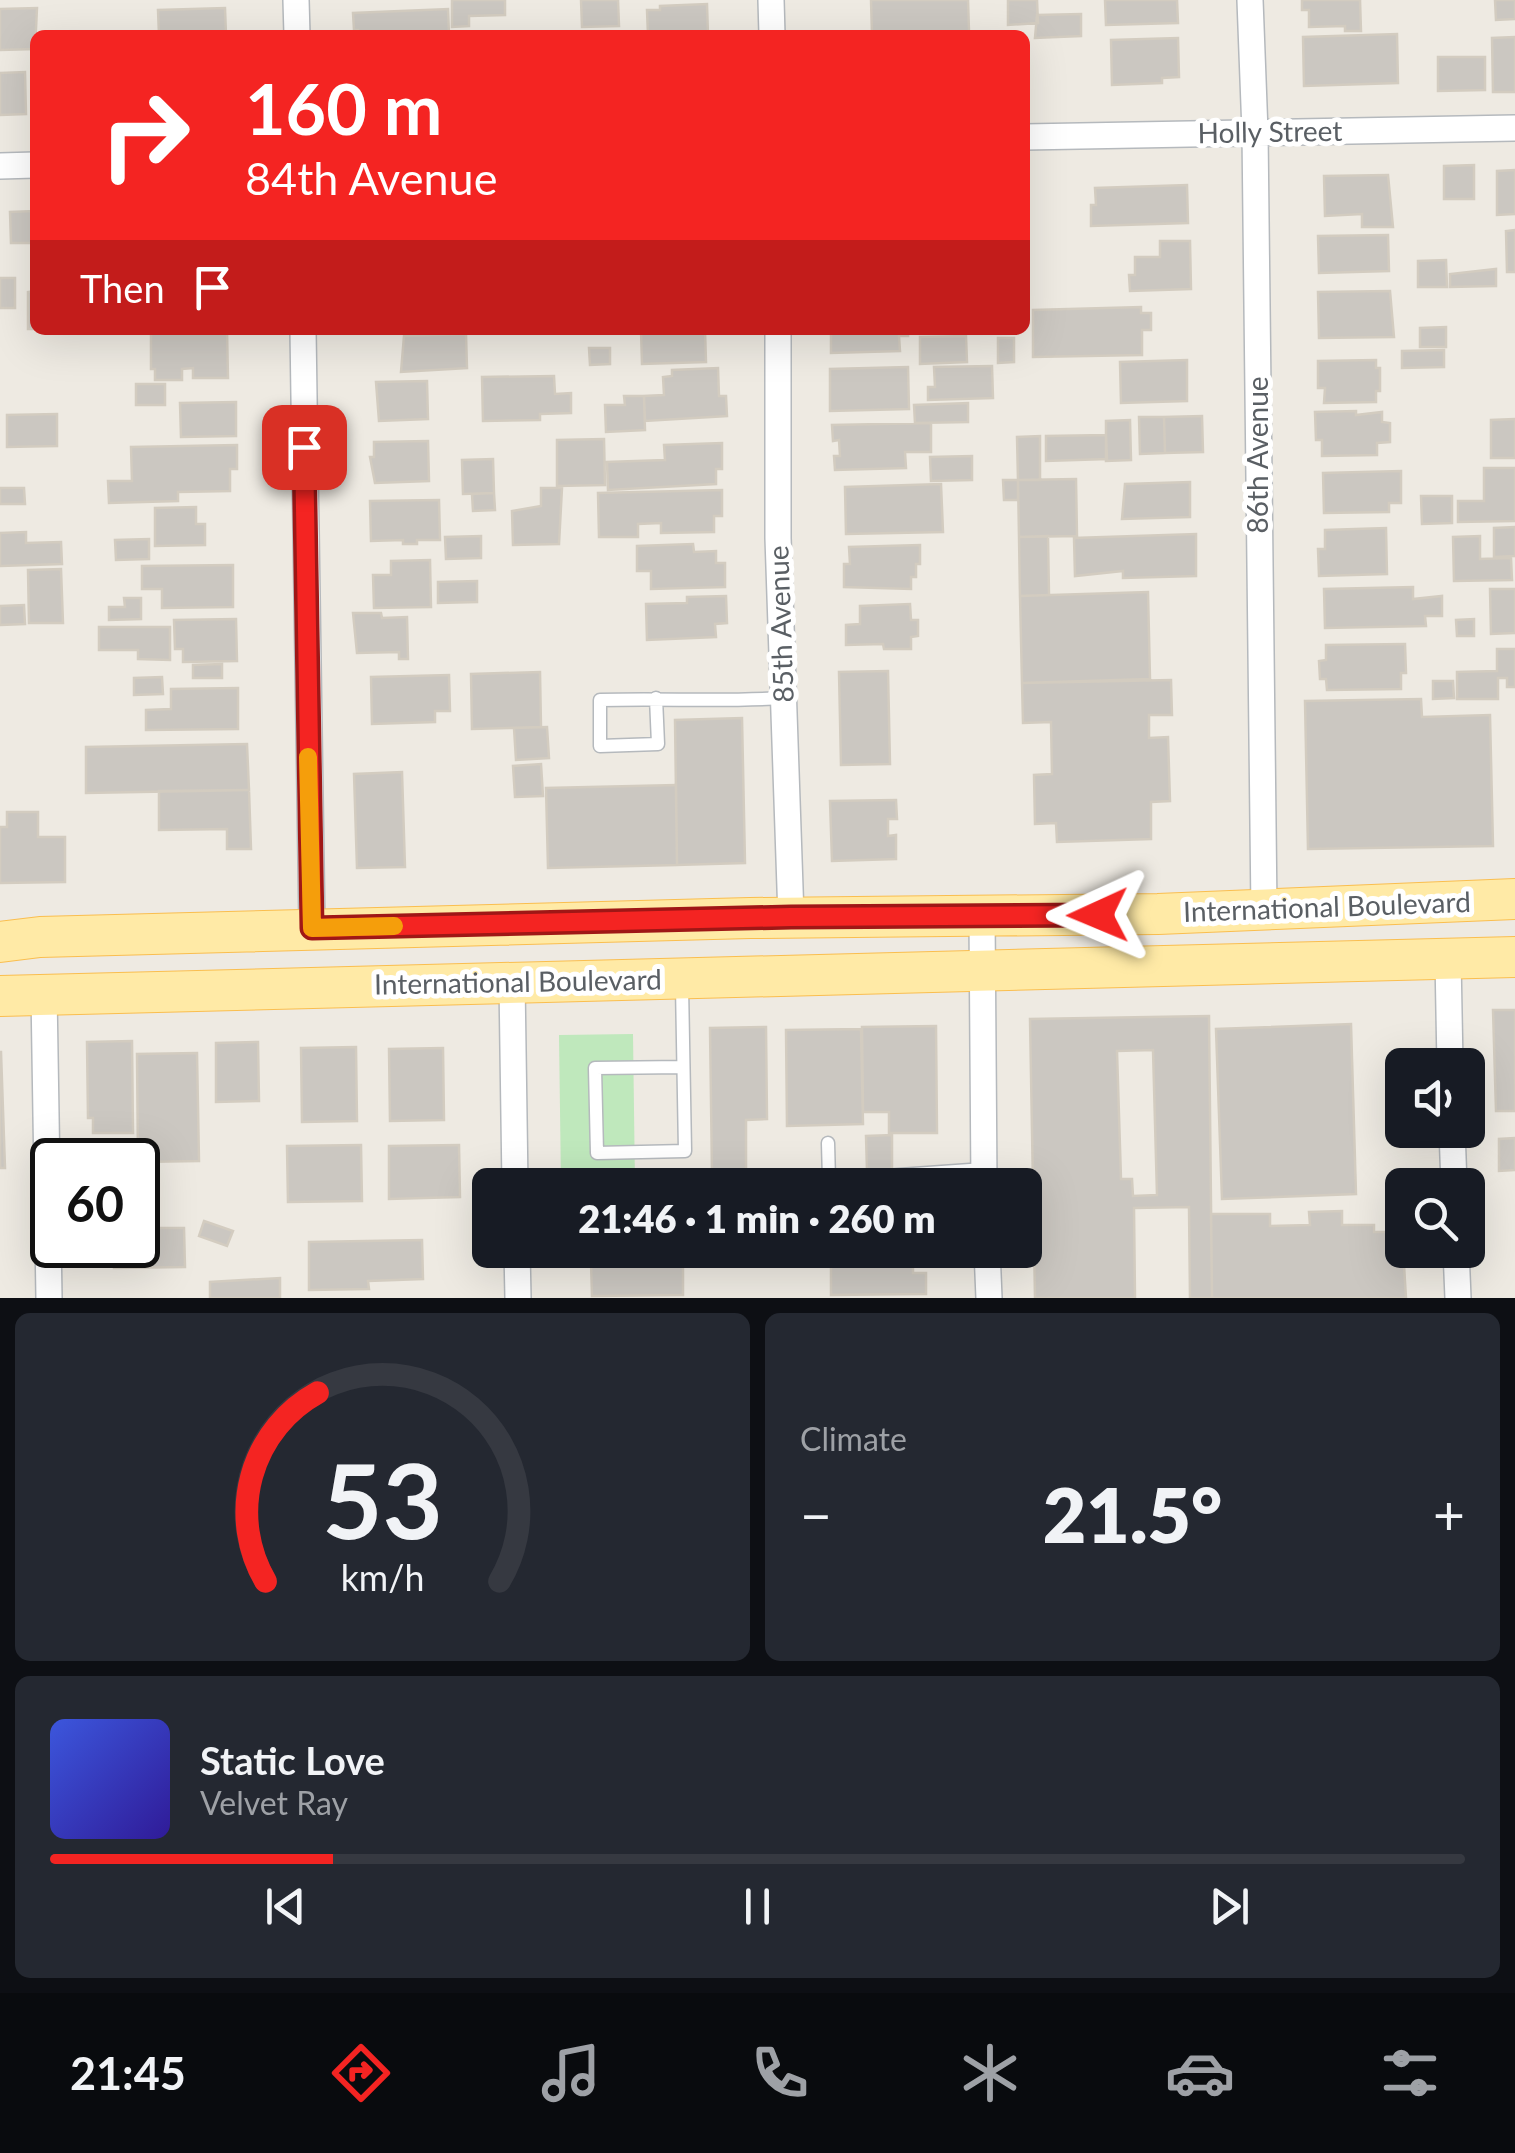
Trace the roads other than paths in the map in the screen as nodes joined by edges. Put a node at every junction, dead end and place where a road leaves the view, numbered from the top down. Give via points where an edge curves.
1 (296, 0) edge
2 (771, 0) edge
3 (1250, 0) edge
4 (297, 30) edge
5 (772, 30) edge
6 (1515, 128) edge
7 (1254, 132) junction
8 (1030, 137) edge
9 (30, 165) edge
10 (0, 166) edge
11 (303, 335) edge
12 (778, 335) edge
13 (656, 698) junction
14 (783, 698) junction
15 (1515, 900) edge
16 (1264, 911) junction
17 (982, 916) junction
18 (791, 917) junction
19 (312, 928) junction
20 (0, 942) edge
21 (1515, 956) edge
22 (1448, 959) junction
23 (982, 970) junction
24 (682, 978) junction
25 (512, 982) junction
26 (44, 993) junction
27 (0, 996) edge
28 (1450, 1048) edge
29 (683, 1066) junction
30 (828, 1143) dead end
31 (516, 1168) edge
32 (829, 1168) edge
33 (984, 1168) edge
34 (517, 1268) edge
35 (987, 1268) edge
36 (1457, 1268) edge
37 (49, 1298) edge
38 (518, 1298) edge
39 (988, 1298) edge
40 (1458, 1298) edge

1 - 4 street
2 - 5 street
3 - 7 street, 86th Avenue
6 - 7 street, Holly Street
7 - 8 street, Holly Street
7 - 16 street, 86th Avenue
9 - 10 street
11 - 19 street
12 - 14 street, 85th Avenue
13 - 13 lane via 600,700 600,746 658,744
13 - 14 lane
14 - 18 street, 85th Avenue
15 - 16 main road, International Boulevard
16 - 17 main road, International Boulevard
17 - 18 main road, International Boulevard
17 - 23 street
18 - 19 main road, International Boulevard
19 - 20 main road, International Boulevard
21 - 22 main road, International Boulevard
22 - 23 main road, International Boulevard
22 - 28 street
23 - 24 main road, International Boulevard
23 - 33 street
24 - 25 main road, International Boulevard
24 - 29 lane
25 - 26 main road, International Boulevard
25 - 31 street
26 - 27 main road, International Boulevard
26 - 37 street
29 - 29 lane via 595,1068 597,1153 685,1151
30 - 32 lane
34 - 38 street
35 - 39 street
36 - 40 street

